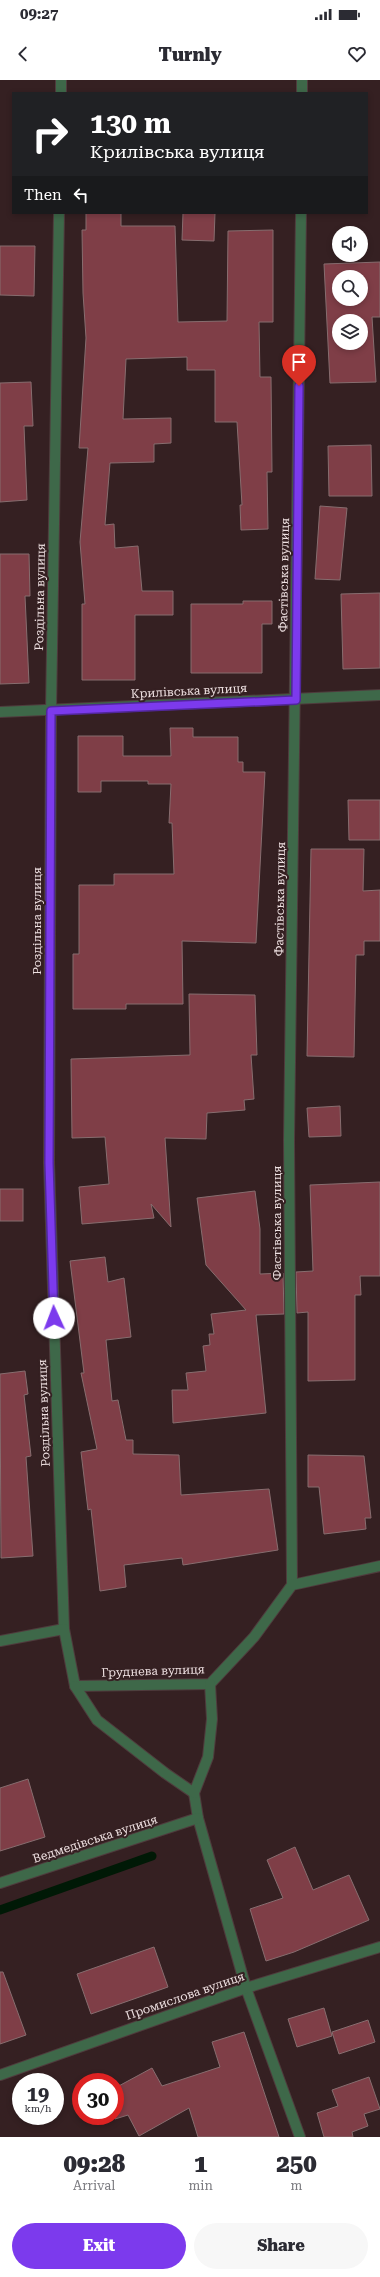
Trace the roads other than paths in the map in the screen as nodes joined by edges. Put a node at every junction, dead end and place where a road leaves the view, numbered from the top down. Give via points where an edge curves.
1 (61, 80) edge
2 (302, 80) edge
3 (61, 92) edge
4 (302, 92) edge
5 (59, 214) edge
6 (301, 214) edge
7 (380, 695) edge
8 (296, 700) junction
9 (51, 711) junction
10 (0, 712) edge
11 (380, 1566) edge
12 (292, 1585) junction
13 (64, 1629) junction
14 (0, 1641) edge
15 (210, 1684) junction
16 (75, 1686) junction
17 (194, 1793) junction
18 (198, 1818) junction
19 (0, 1883) edge
20 (380, 1947) edge
21 (246, 1988) junction
22 (0, 2075) edge
23 (300, 2137) edge

1 - 3 street
2 - 4 street
5 - 9 street, Роздільна вулиця
6 - 8 street, Фастівська вулиця
7 - 8 street, Крилівська вулиця
8 - 9 street, Крилівська вулиця
8 - 12 street, Фастівська вулиця via 289,1140
9 - 10 street, Крилівська вулиця
9 - 13 street, Роздільна вулиця via 49,1163
11 - 12 street
12 - 15 street, Груднева вулиця via 254,1637
13 - 14 street
13 - 16 street
15 - 16 street, Груднева вулиця
15 - 17 street via 212,1719 208,1757
16 - 17 street via 98,1720
17 - 18 street
18 - 19 street, Ведмедівська вулиця
18 - 21 street
20 - 21 street, Промислова вулиця
21 - 22 street, Промислова вулиця
21 - 23 street

